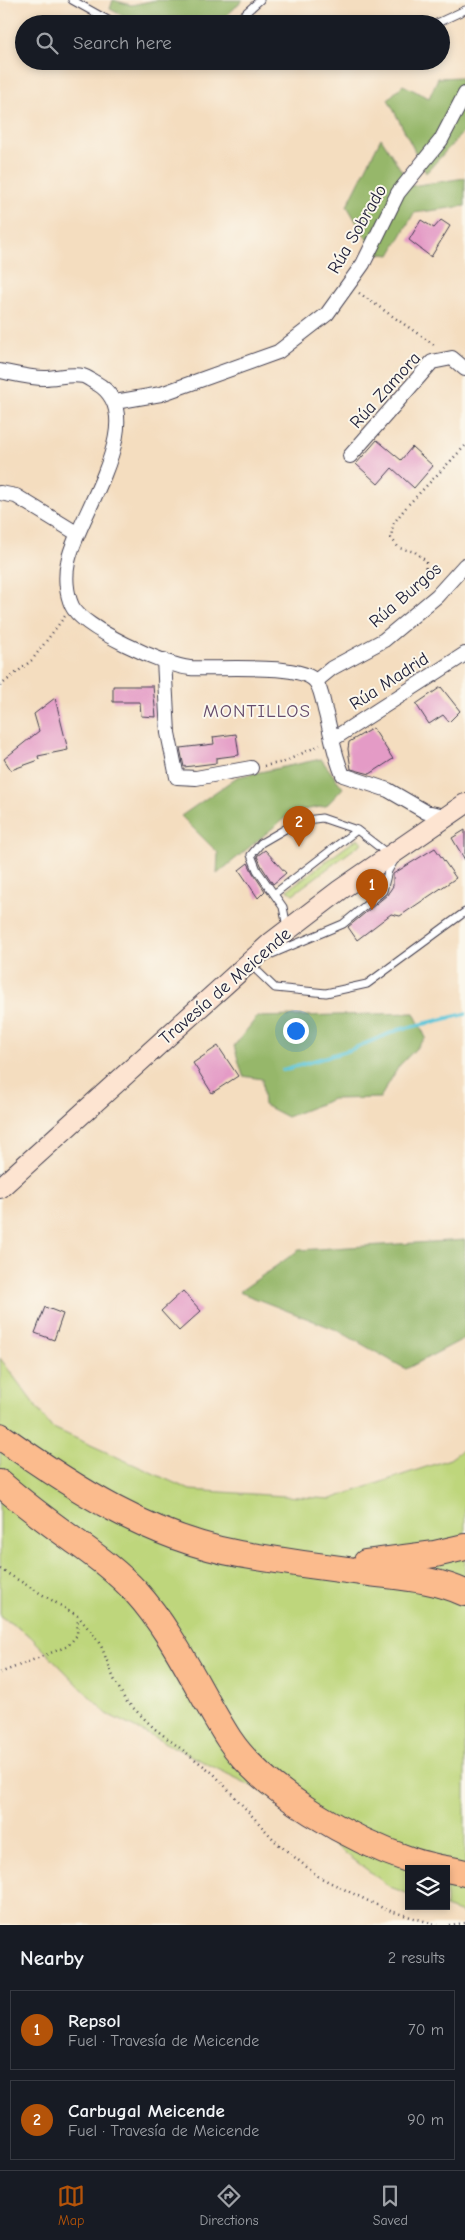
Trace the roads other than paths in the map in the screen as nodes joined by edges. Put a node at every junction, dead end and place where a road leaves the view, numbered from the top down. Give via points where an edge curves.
1 (72, 0) edge
2 (260, 0) edge
3 (465, 10) edge
4 (99, 15) edge
5 (243, 15) edge
6 (450, 17) edge
7 (465, 94) edge
8 (465, 369) edge
9 (0, 371) edge
10 (115, 402) junction
11 (350, 456) dead end
12 (0, 492) edge
13 (78, 534) junction
14 (465, 565) edge
15 (465, 654) edge
16 (164, 660) junction
17 (316, 681) junction
18 (333, 739) junction
19 (251, 768) road end
20 (409, 801) junction
21 (465, 804) edge
22 (446, 816) junction
23 (357, 830) junction
24 (421, 834) junction
25 (395, 852) junction
26 (274, 894) junction
27 (465, 912) edge
28 (288, 930) junction
29 (249, 963) junction
30 (0, 1188) edge
31 (0, 1436) edge
32 (0, 1483) edge
33 (465, 1547) edge
34 (323, 1567) junction
35 (465, 1593) edge
36 (462, 1866) edge

1 - 4 lane
2 - 5 lane
3 - 6 lane
7 - 10 street, Rúa Sobrado via 441,140 398,194 363,264 327,314 278,352 160,394
8 - 11 street, Rúa Zamora via 452,358 432,362
9 - 10 street via 44,378 82,376 103,387
10 - 13 street via 116,432 109,462
12 - 13 street via 16,496
13 - 16 street via 68,560 66,583 72,607 90,625
14 - 17 street, Rúa Burgos via 424,607 384,640 332,668
15 - 18 street, Rúa Madrid
16 - 17 street via 188,668 295,671
16 - 19 street via 168,733 177,776 196,778
17 - 18 street
18 - 20 street via 343,775 388,790
20 - 22 street via 426,812
20 - 24 street
21 - 22 main road, Travesía de Meicende
22 - 24 main road, Travesía de Meicende
23 - 25 lane
23 - 26 lane
23 - 26 lane via 322,818 299,821 261,843 250,855
24 - 25 main road, Travesía de Meicende
25 - 28 main road, Travesía de Meicende
25 - 29 lane via 383,891 343,924
26 - 28 lane via 283,907
27 - 29 lane via 367,984 326,993 275,988
28 - 29 main road, Travesía de Meicende
29 - 30 main road, Travesía de Meicende
31 - 34 highway via 61,1479 154,1527 236,1553
32 - 36 highway via 109,1567 136,1592 166,1634 230,1741 254,1768 284,1793 331,1826 374,1846 414,1862
33 - 34 highway via 435,1554
34 - 35 highway via 416,1578

